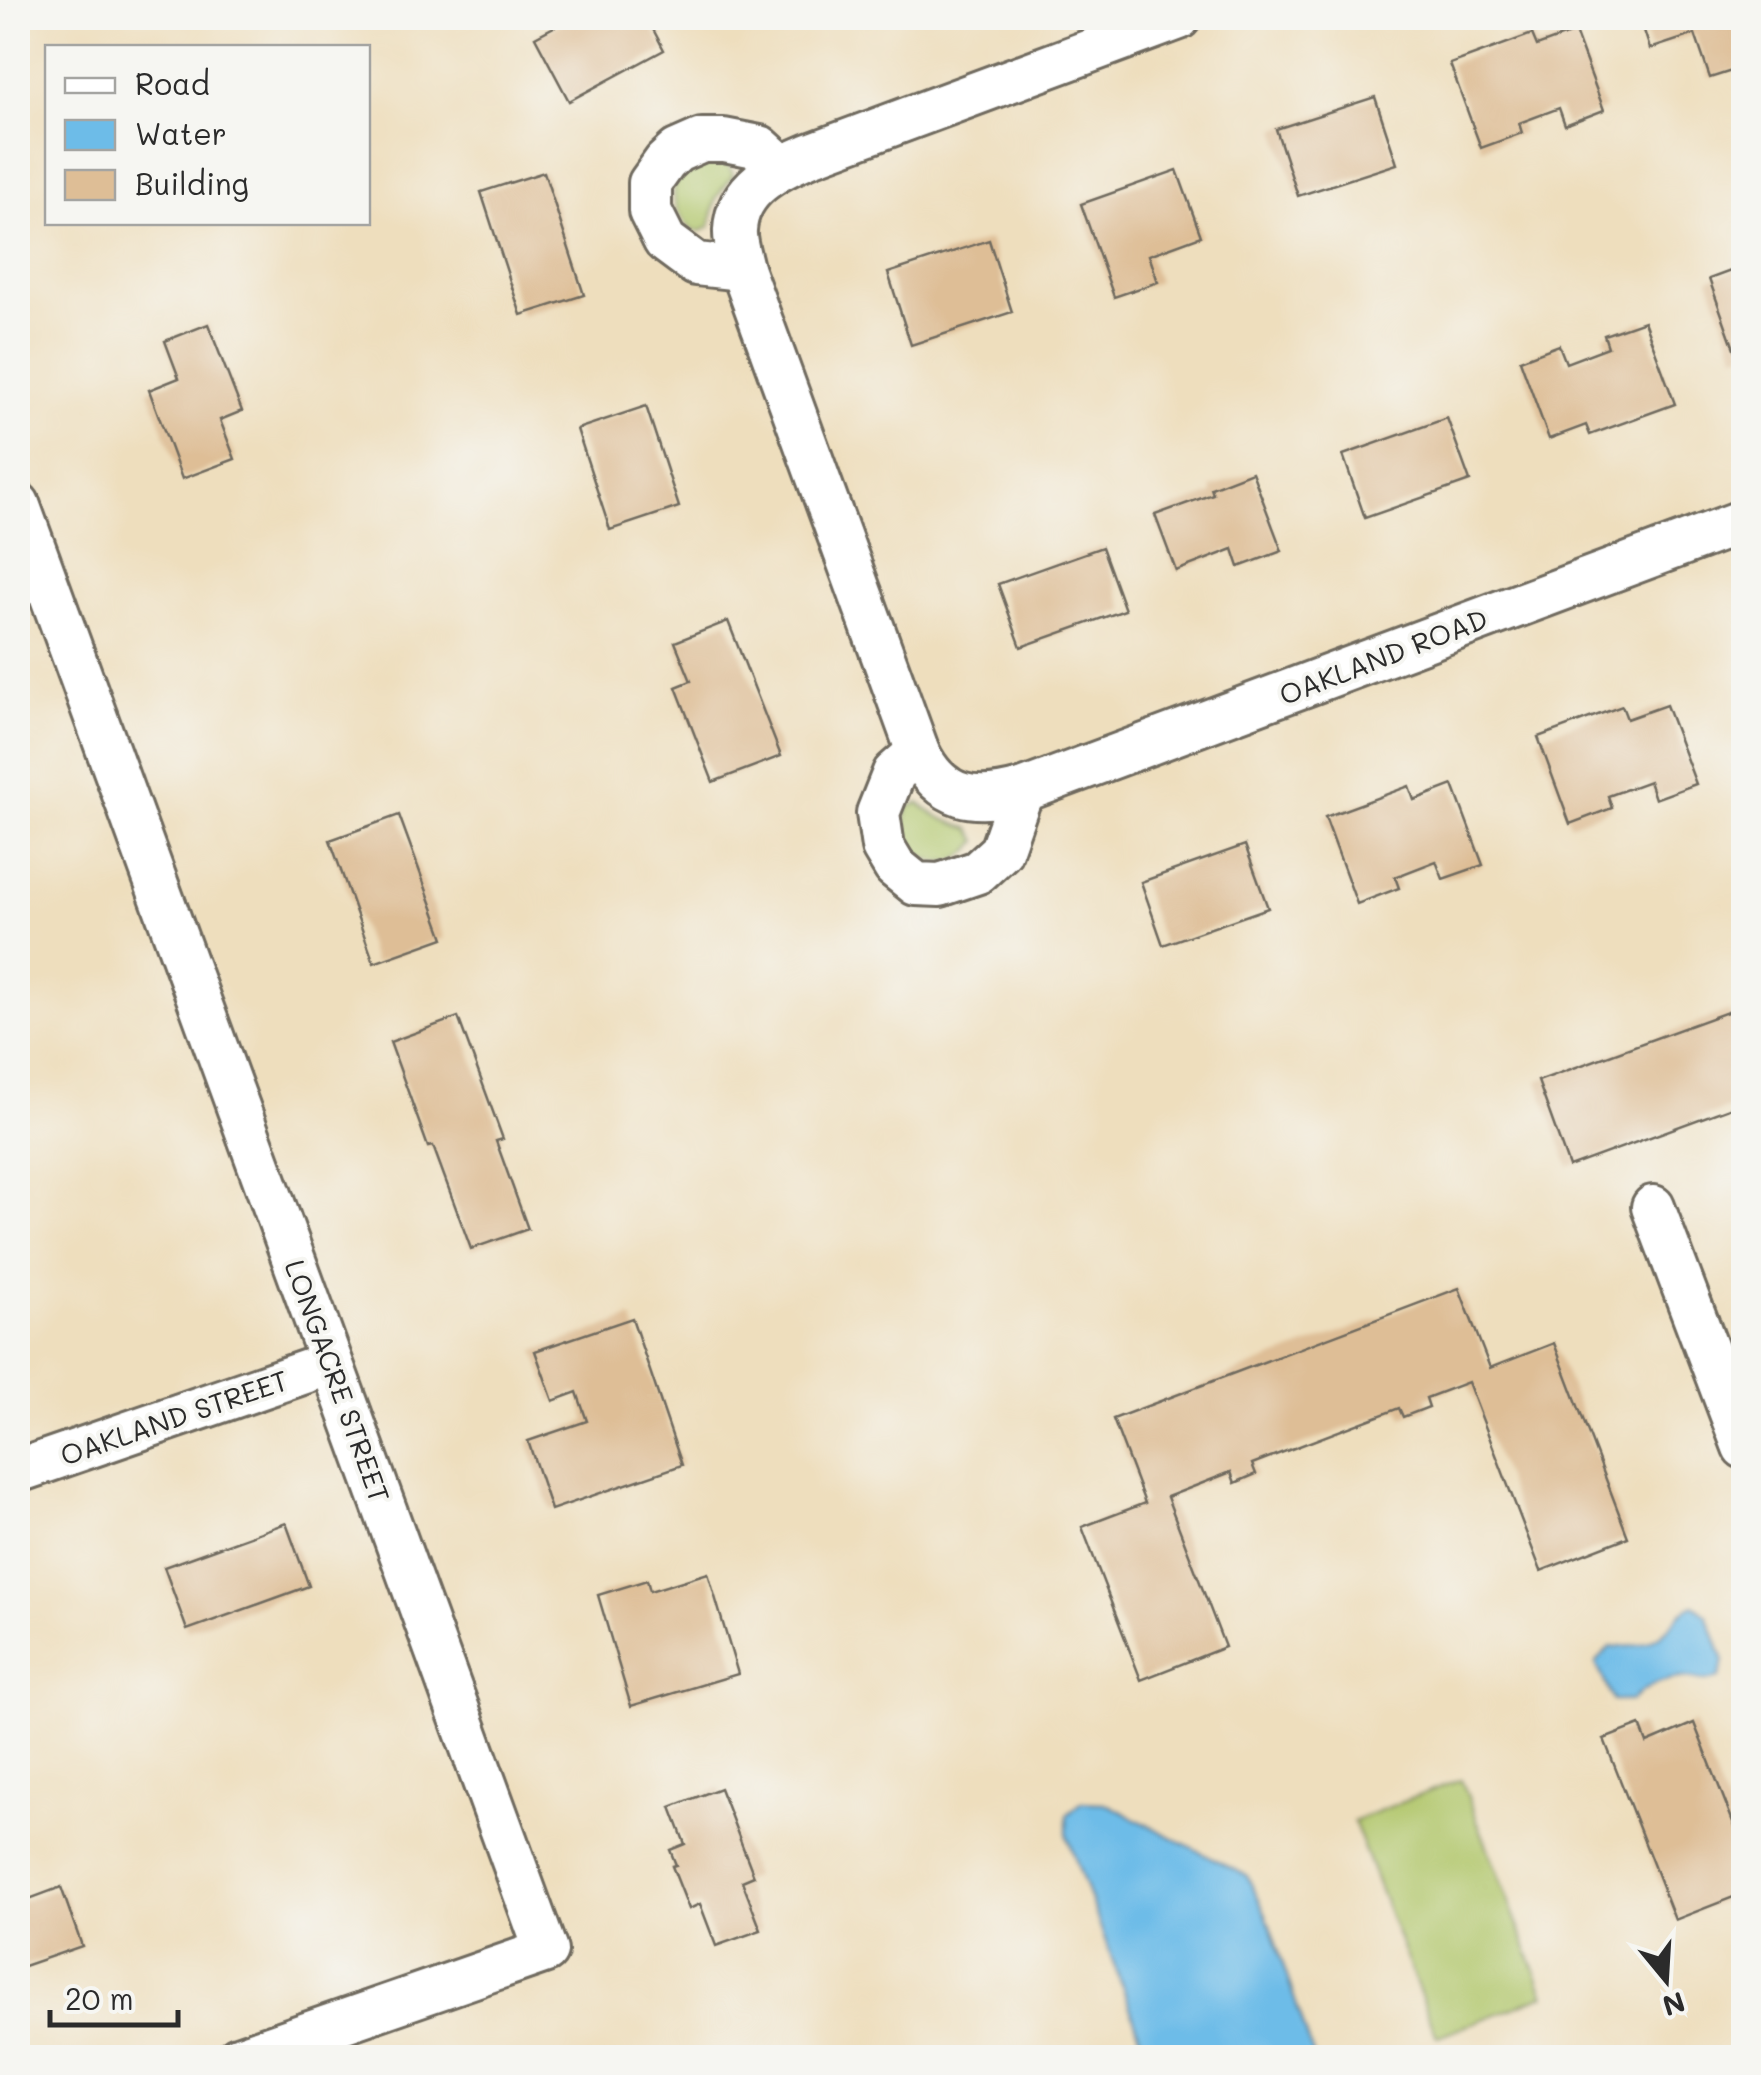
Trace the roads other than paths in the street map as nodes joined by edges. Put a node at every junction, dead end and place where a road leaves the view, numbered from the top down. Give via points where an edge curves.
1 (1179, 18) edge
2 (782, 167) junction
3 (742, 270) junction
4 (18, 504) edge
5 (1744, 521) edge
6 (918, 752) junction
7 (1022, 791) junction
8 (1652, 1207) dead end
9 (331, 1363) junction
10 (1744, 1447) edge
11 (18, 1471) edge
12 (238, 2058) edge

1 - 2 street
2 - 3 street, OAKLAND ROAD via 740,206 735,232
2 - 3 street via 760,147 702,140 678,151 650,183 650,210 665,241 696,264
3 - 6 street, OAKLAND ROAD
4 - 9 street, LONGACRE STREET
5 - 7 street, OAKLAND ROAD
6 - 7 street, OAKLAND ROAD via 944,788 961,795 984,799
6 - 7 street via 894,773 878,813 883,847 916,884 940,885 978,872 1000,851
8 - 10 street
9 - 11 street, OAKLAND STREET
9 - 12 street, LONGACRE STREET via 546,1952

